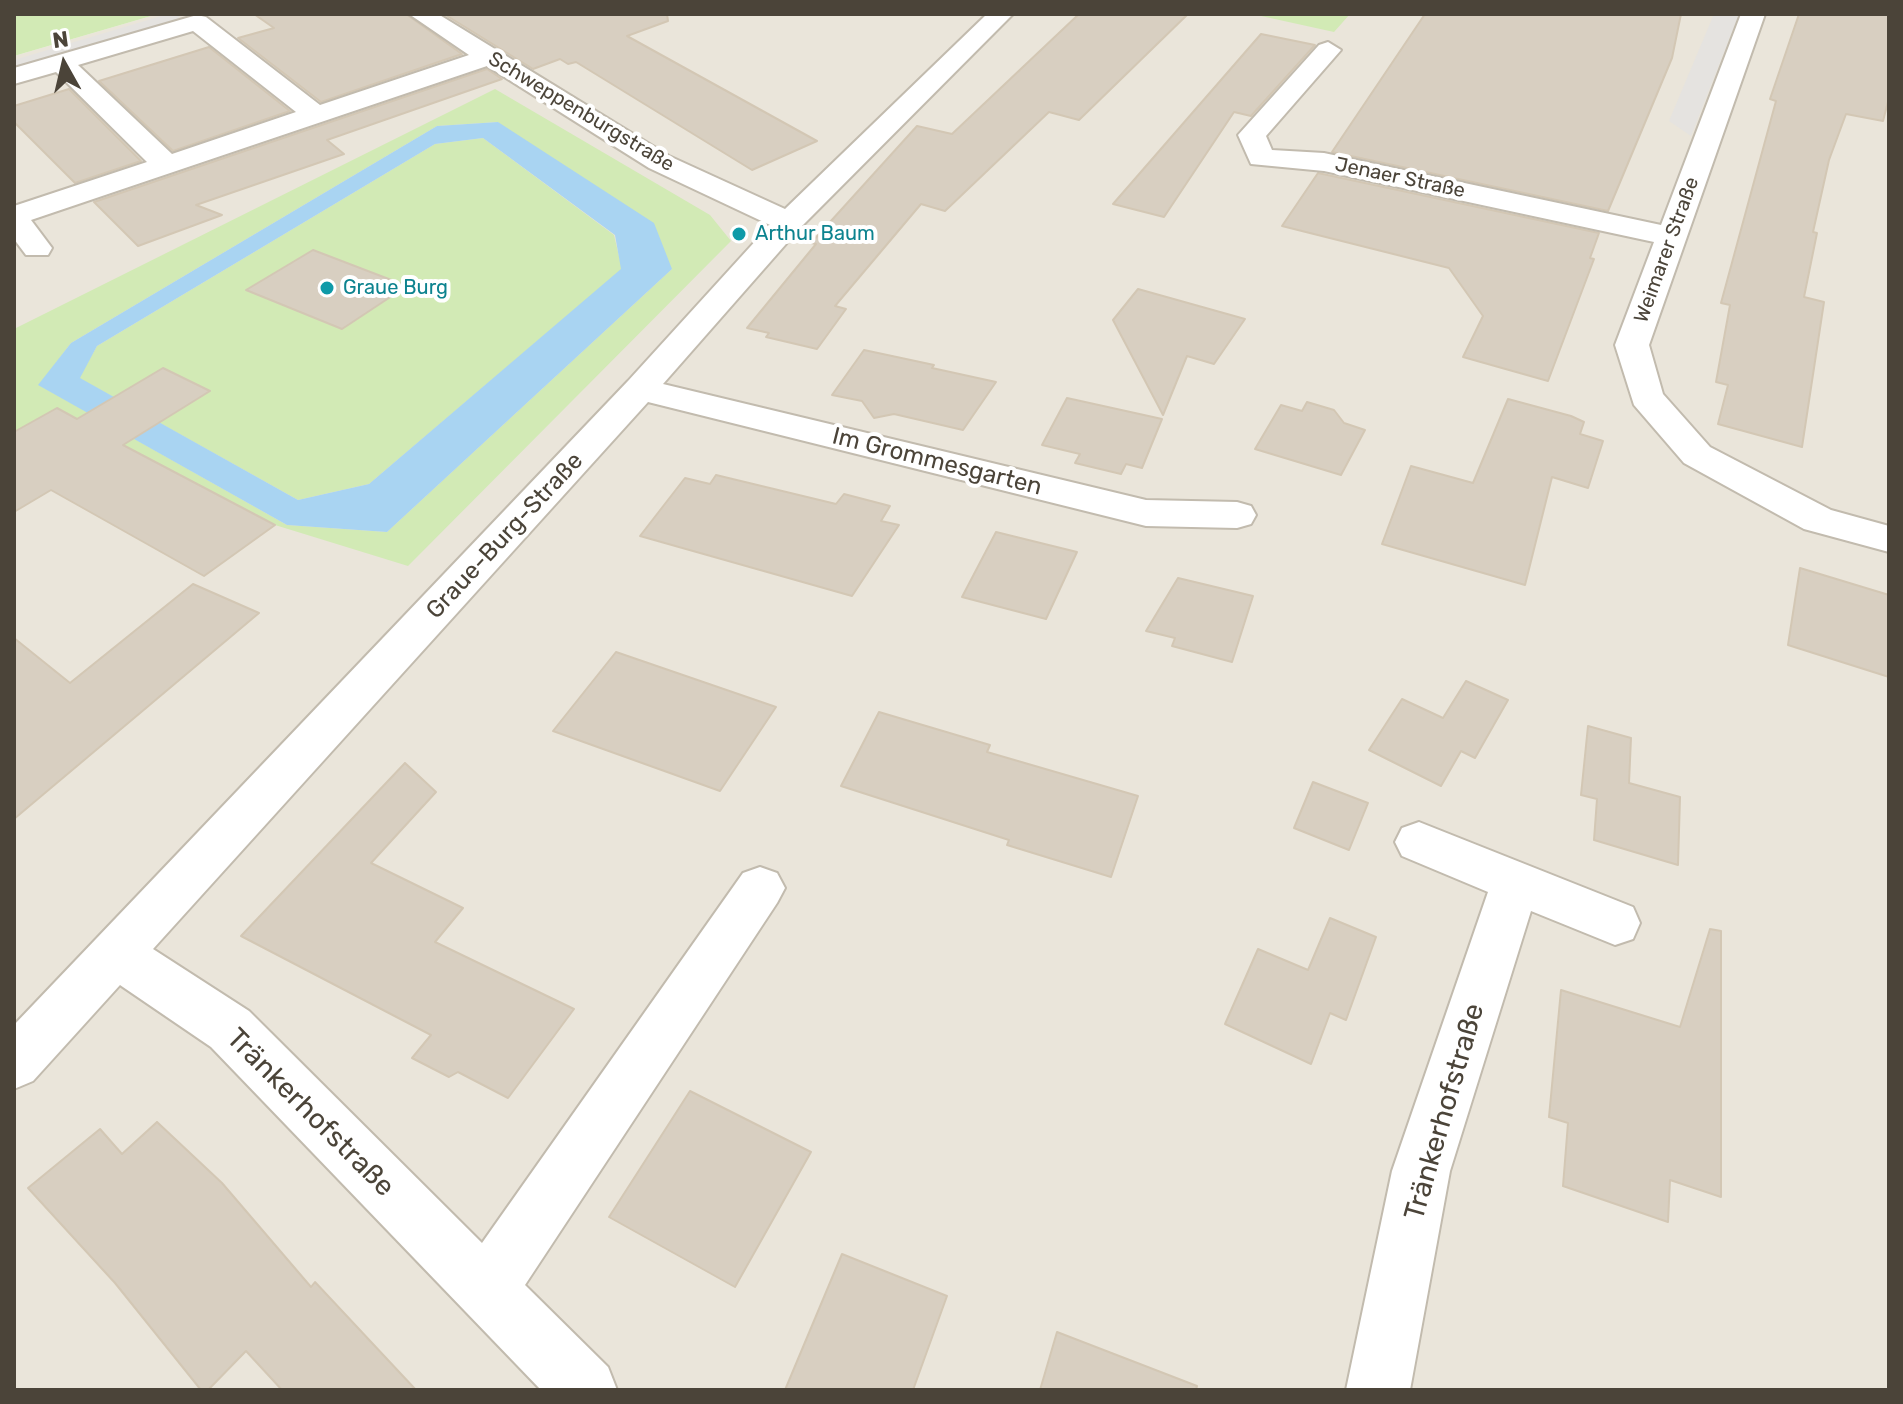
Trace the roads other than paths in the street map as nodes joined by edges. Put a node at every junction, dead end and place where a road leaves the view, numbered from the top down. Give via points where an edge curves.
1 (421, 14) edge
2 (1753, 14) edge
3 (996, 15) edge
4 (1328, 50) dead end
5 (488, 57) junction
6 (60, 62) junction
7 (14, 76) edge
8 (316, 115) junction
9 (167, 165) junction
10 (14, 217) edge
11 (789, 222) junction
12 (1672, 237) junction
13 (37, 248) dead end
14 (640, 389) junction
15 (1237, 515) dead end
16 (1889, 539) edge
17 (1419, 842) dead end
18 (1515, 884) junction
19 (760, 888) dead end
20 (1615, 923) dead end
21 (118, 955) junction
22 (14, 1063) edge
23 (486, 1290) junction
24 (585, 1390) edge
25 (1378, 1390) edge

1 - 5 street, Schweppenburgstraße
2 - 12 street, Weimarer Straße
3 - 11 street, Graue-Burg-Straße
4 - 12 street, Jenaer Straße via 1252,135 1261,158 1324,162
5 - 8 street
5 - 11 street, Schweppenburgstraße via 659,162
6 - 7 street
6 - 8 street via 197,22
6 - 9 street
8 - 9 street
9 - 10 street
10 - 13 street
11 - 14 street, Graue-Burg-Straße
12 - 16 street, Weimarer Straße via 1632,345 1646,397 1697,455 1818,520
14 - 15 street, Im Grommesgarten via 1146,513
14 - 21 street, Graue-Burg-Straße
17 - 18 street
18 - 20 street
18 - 25 street, Tränkerhofstraße via 1421,1171
19 - 23 street
21 - 22 street, Graue-Burg-Straße
21 - 23 street, Tränkerhofstraße via 230,1029
23 - 24 street, Tränkerhofstraße

